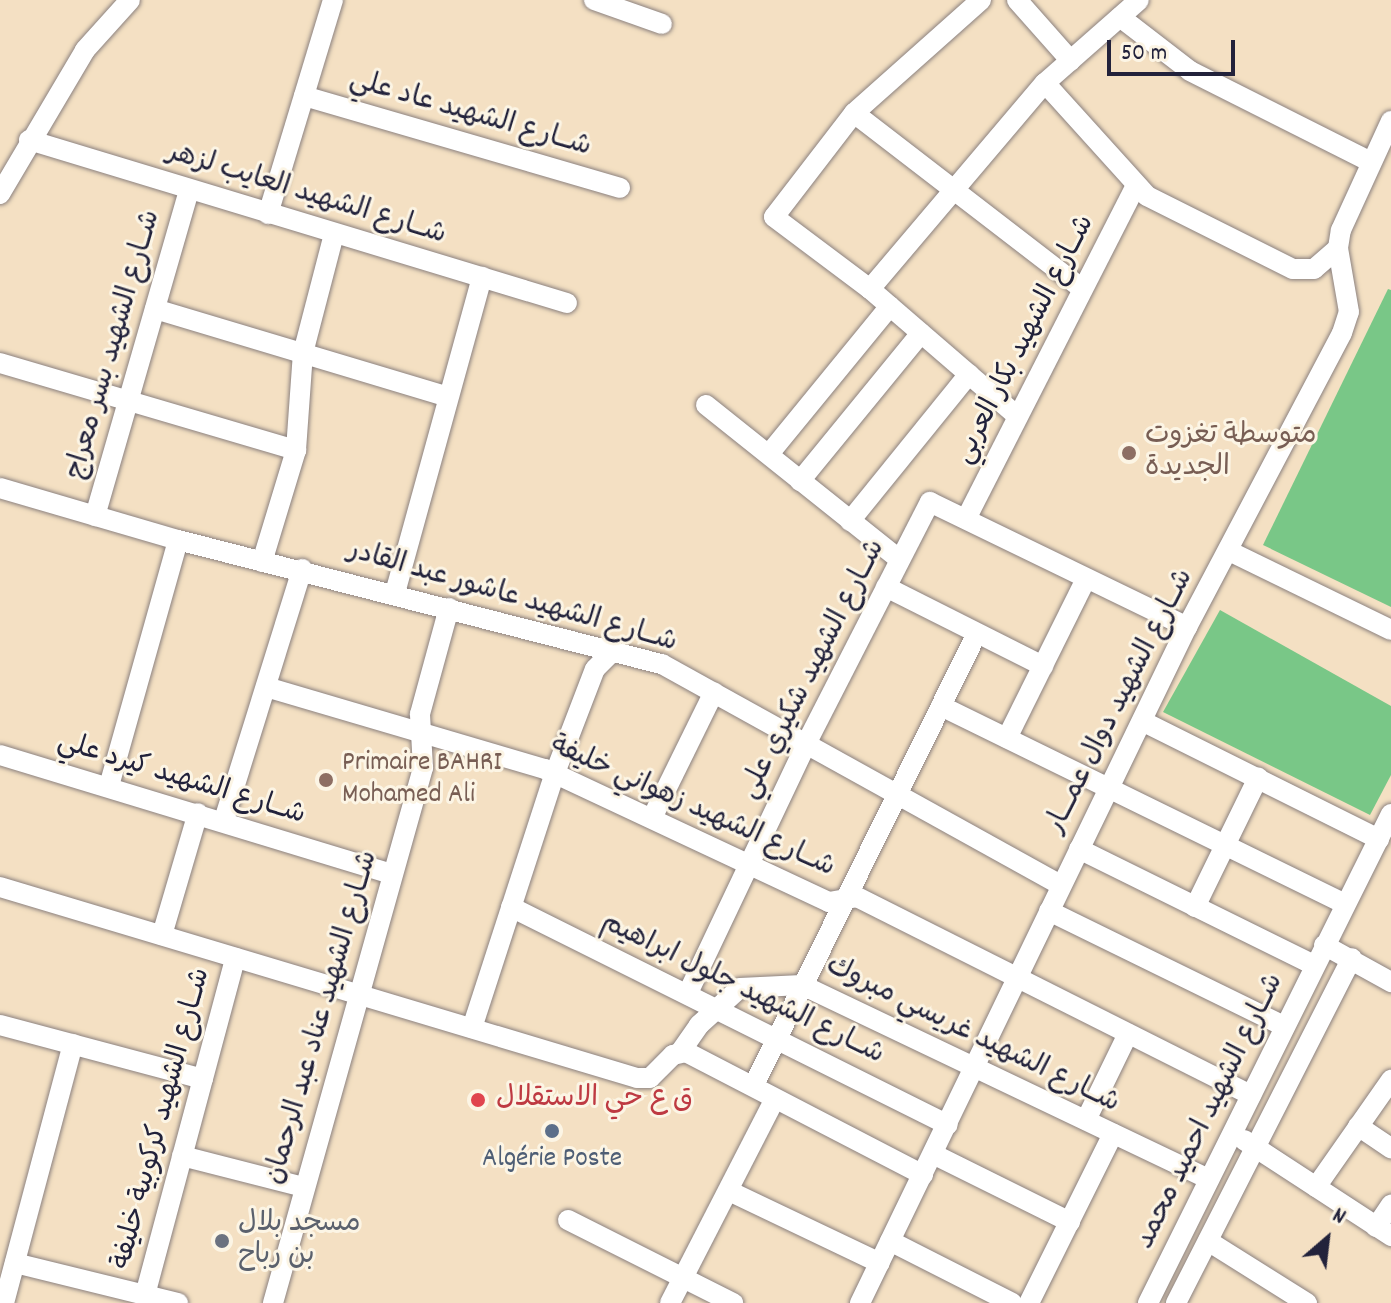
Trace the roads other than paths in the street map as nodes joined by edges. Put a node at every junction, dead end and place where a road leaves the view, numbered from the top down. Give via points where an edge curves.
1 (130, 0) edge
2 (333, 0) edge
3 (594, 0) edge
4 (981, 0) edge
5 (1017, 0) edge
6 (1139, 0) edge
7 (1120, 17) junction
8 (662, 24) dead end
9 (1071, 61) junction
10 (1045, 83) junction
11 (304, 96) junction
12 (854, 113) junction
13 (1391, 121) edge
14 (29, 140) junction
15 (1371, 162) junction
16 (1135, 187) junction
17 (620, 188) dead end
18 (189, 190) junction
19 (953, 193) junction
20 (0, 194) edge
21 (268, 214) junction
22 (334, 234) junction
23 (1338, 248) junction
24 (482, 277) junction
25 (1081, 288) junction
26 (870, 289) junction
27 (567, 303) dead end
28 (890, 306) junction
29 (155, 309) junction
30 (921, 333) junction
31 (303, 353) junction
32 (0, 363) edge
33 (969, 374) junction
34 (448, 397) junction
35 (128, 401) junction
36 (706, 405) dead end
37 (1017, 416) junction
38 (296, 450) junction
39 (769, 454) junction
40 (800, 481) junction
41 (0, 488) edge
42 (95, 516) junction
43 (966, 519) junction
44 (850, 521) junction
45 (178, 540) junction
46 (1229, 551) junction
47 (900, 560) junction
48 (262, 562) junction
49 (302, 569) junction
50 (1086, 579) junction
51 (886, 587) junction
52 (395, 593) junction
53 (449, 608) junction
54 (1187, 627) junction
55 (1391, 630) edge
56 (977, 633) junction
57 (611, 653) junction
58 (1043, 666) junction
59 (266, 687) junction
60 (714, 692) junction
61 (941, 706) junction
62 (1142, 721) junction
63 (421, 733) junction
64 (1007, 738) junction
65 (806, 744) junction
66 (0, 755) edge
67 (555, 773) junction
68 (1258, 778) junction
69 (109, 786) junction
70 (1109, 788) junction
71 (897, 794) junction
72 (198, 813) junction
73 (1391, 814) edge
74 (652, 818) junction
75 (224, 820) junction
76 (1379, 839) junction
77 (1226, 844) junction
78 (1079, 849) junction
79 (749, 865) junction
80 (392, 874) junction
81 (1061, 885) junction
82 (0, 887) edge
83 (842, 902) junction
84 (1345, 904) junction
85 (511, 907) junction
86 (1195, 907) junction
87 (1049, 911) junction
88 (162, 935) junction
89 (1324, 945) junction
90 (235, 958) junction
91 (1352, 958) junction
92 (1314, 965) junction
93 (1017, 979) junction
94 (1391, 982) edge
95 (802, 985) junction
96 (359, 993) junction
97 (688, 993) junction
98 (718, 1008) junction
99 (0, 1025) edge
100 (1284, 1026) junction
101 (472, 1028) junction
102 (1128, 1034) junction
103 (777, 1037) junction
104 (73, 1044) junction
105 (681, 1051) junction
106 (975, 1068) junction
107 (203, 1079) junction
108 (1391, 1080) edge
109 (754, 1085) junction
110 (1251, 1095) junction
111 (775, 1099) junction
112 (1086, 1120) junction
113 (948, 1125) junction
114 (1358, 1126) junction
115 (1232, 1133) junction
116 (1113, 1134) junction
117 (1255, 1147) junction
118 (1391, 1148) edge
119 (933, 1154) junction
120 (182, 1156) junction
121 (923, 1175) junction
122 (1209, 1179) junction
123 (304, 1187) junction
124 (1316, 1187) junction
125 (729, 1191) junction
126 (1391, 1205) edge
127 (568, 1220) dead end
128 (1070, 1222) junction
129 (1383, 1232) edge
130 (890, 1241) junction
131 (1208, 1241) junction
132 (15, 1263) junction
133 (880, 1263) junction
134 (683, 1279) junction
135 (145, 1295) junction
136 (1298, 1301) edge
137 (4, 1303) edge
138 (178, 1303) edge
139 (273, 1303) edge
140 (670, 1303) edge
141 (733, 1303) edge
142 (860, 1303) edge
143 (1012, 1303) edge
144 (1029, 1303) edge
145 (1148, 1303) edge
146 (1176, 1303) edge

1 - 14 street via 85,50
2 - 11 street
3 - 8 street
4 - 12 street
5 - 9 street
6 - 7 street
7 - 9 street
7 - 15 street via 1190,71
9 - 10 street
10 - 16 street
10 - 19 street
11 - 17 street, شــارع الشهيد عاد علي
11 - 21 street
12 - 19 street
12 - 26 street via 774,217
13 - 15 street, شــارع الشهيد دوال عمـــار
14 - 18 street, شــارع الشهيد العايب لزهر
14 - 20 street
15 - 23 street, شــارع الشهيد دوال عمـــار via 1348,208
16 - 23 street via 1293,269 1314,269
16 - 25 street, شــارع الشهيد بكار العربي
18 - 21 street, شــارع الشهيد العايب لزهر
18 - 29 street, شــارع الشهيد بسر معراج
19 - 25 street
19 - 26 street
21 - 22 street, شــارع الشهيد العايب لزهر
22 - 24 street, شــارع الشهيد العايب لزهر
22 - 31 street
23 - 46 street, شــارع الشهيد دوال عمـــار via 1349,312 1342,333
24 - 27 street, شــارع الشهيد العايب لزهر
24 - 34 street
25 - 37 street, شــارع الشهيد بكار العربي
26 - 28 street
28 - 30 street
28 - 39 street
29 - 31 street
29 - 35 street, شــارع الشهيد بسر معراج
30 - 33 street
30 - 40 street
31 - 34 street
31 - 38 street
32 - 35 street
33 - 37 street
33 - 44 street
34 - 52 street
35 - 38 street
35 - 42 street, شــارع الشهيد بسر معراج
36 - 39 street
37 - 43 street, شــارع الشهيد بكار العربي
38 - 48 street
39 - 40 street
40 - 44 street
41 - 42 street, شــارع الشهيد عاشور عبد القادر
42 - 45 street, شــارع الشهيد عاشور عبد القادر
43 - 47 street, شــارع الشهيد شكيري علي via 930,502
43 - 50 street
44 - 47 street
45 - 48 street, شــارع الشهيد عاشور عبد القادر
45 - 69 street
46 - 54 street, شــارع الشهيد دوال عمـــار
46 - 55 street
47 - 51 street, شــارع الشهيد شكيري علي
48 - 49 street, شــارع الشهيد عاشور عبد القادر
49 - 52 street, شــارع الشهيد عاشور عبد القادر
49 - 59 street
50 - 54 street
50 - 58 street
51 - 56 street
51 - 65 street, شــارع الشهيد شكيري علي
52 - 53 street, شــارع الشهيد عاشور عبد القادر
53 - 57 street, شــارع الشهيد عاشور عبد القادر
53 - 63 street, شــارع الشهيد عناد عبد الرحمان via 420,714
54 - 62 street, شــارع الشهيد دوال عمـــار
56 - 58 street
56 - 61 street
57 - 60 street, شــارع الشهيد عاشور عبد القادر via 662,664
57 - 67 street via 595,669
58 - 64 street
59 - 63 street, شــارع الشهيد زهواني خليفة
59 - 75 street
60 - 65 street, شــارع الشهيد عاشور عبد القادر
60 - 74 street
61 - 64 street
61 - 71 street
62 - 68 street
62 - 70 street, شــارع الشهيد دوال عمـــار
63 - 67 street, شــارع الشهيد زهواني خليفة
63 - 80 street, شــارع الشهيد عناد عبد الرحمان via 423,768
64 - 70 street
65 - 71 street, شــارع الشهيد عاشور عبد القادر
65 - 79 street, شــارع الشهيد شكيري علي
66 - 69 street, شــارع الشهيد كيرد علي
67 - 74 street, شــارع الشهيد زهواني خليفة
67 - 85 street
68 - 76 street
68 - 77 street
69 - 72 street, شــارع الشهيد كيرد علي
70 - 77 street
70 - 78 street, شــارع الشهيد دوال عمـــار
71 - 81 street, شــارع الشهيد عاشور عبد القادر
71 - 83 street
72 - 75 street, شــارع الشهيد كيرد علي
72 - 88 street
73 - 76 street, شــارع الشهيد احميد محمد
74 - 79 street, شــارع الشهيد زهواني خليفة
75 - 80 street, شــارع الشهيد كيرد علي
76 - 84 street, شــارع الشهيد احميد محمد
77 - 84 street
77 - 86 street
78 - 81 street, شــارع الشهيد دوال عمـــار
78 - 86 street
79 - 83 street, شــارع الشهيد زهواني خليفة via 829,902
79 - 97 street, شــارع الشهيد شكيري علي
80 - 96 street, شــارع الشهيد عناد عبد الرحمان
81 - 87 street, شــارع الشهيد دوال عمـــار
82 - 88 street
83 - 93 street, شــارع الشهيد زهواني خليفة via 857,897
83 - 95 street
84 - 89 street, شــارع الشهيد احميد محمد
85 - 97 street, شــارع الشهيد جلول ابراهيم
85 - 101 street
86 - 92 street
87 - 93 street, شــارع الشهيد دوال عمـــار
87 - 100 street
88 - 90 street
89 - 91 street
89 - 92 street, شــارع الشهيد احميد محمد
90 - 96 street
90 - 107 street, شــارع الشهيد كركوبية خليفة
91 - 94 street
91 - 117 street, شــارع الشهيد احميد محمد
92 - 100 street, شــارع الشهيد احميد محمد
93 - 102 street, شــارع الشهيد زهواني خليفة
93 - 106 street, شــارع الشهيد دوال عمـــار
95 - 98 street, شــارع الشهيد غريسي مبروك via 740,988
95 - 103 street
95 - 106 street, شــارع الشهيد غريسي مبروك
96 - 101 street
96 - 123 street, شــارع الشهيد عناد عبد الرحمان
97 - 98 street, شــارع الشهيد جلول ابراهيم
98 - 103 street, شــارع الشهيد جلول ابراهيم
98 - 105 street, شــارع الشهيد غريسي مبروك
99 - 104 street
100 - 110 street, شــارع الشهيد احميد محمد
101 - 105 street, شــارع الشهيد غريسي مبروك via 637,1078 650,1078
102 - 110 street, شــارع الشهيد زهواني خليفة
102 - 112 street
103 - 109 street
103 - 113 street, شــارع الشهيد جلول ابراهيم
104 - 107 street
104 - 132 street
105 - 109 street
106 - 112 street, شــارع الشهيد غريسي مبروك
106 - 113 street, شــارع الشهيد دوال عمـــار
107 - 120 street, شــارع الشهيد كركوبية خليفة
108 - 114 street
109 - 111 street
110 - 115 street, شــارع الشهيد احميد محمد
111 - 121 street
111 - 125 street
112 - 116 street, شــارع الشهيد غريسي مبروك
113 - 119 street, شــارع الشهيد دوال عمـــار
114 - 118 street
114 - 124 street
115 - 117 street
115 - 122 street, شــارع الشهيد احميد محمد
116 - 122 street, شــارع الشهيد غريسي مبروك
116 - 128 street
117 - 124 street
117 - 131 street, شــارع الشهيد احميد محمد
119 - 121 street, شــارع الشهيد دوال عمـــار
119 - 128 street
120 - 123 street
120 - 135 street, شــارع الشهيد كركوبية خليفة
121 - 130 street, شــارع الشهيد دوال عمـــار
122 - 145 street, شــارع الشهيد احميد محمد
123 - 139 street, شــارع الشهيد عناد عبد الرحمان
124 - 129 street
125 - 133 street
125 - 134 street
126 - 129 street
127 - 134 street
128 - 144 street
130 - 133 street, شــارع الشهيد دوال عمـــار
130 - 143 street
131 - 136 street
131 - 146 street, شــارع الشهيد احميد محمد
132 - 135 street
132 - 137 street
133 - 142 street, شــارع الشهيد دوال عمـــار
134 - 140 street
134 - 141 street
135 - 138 street

